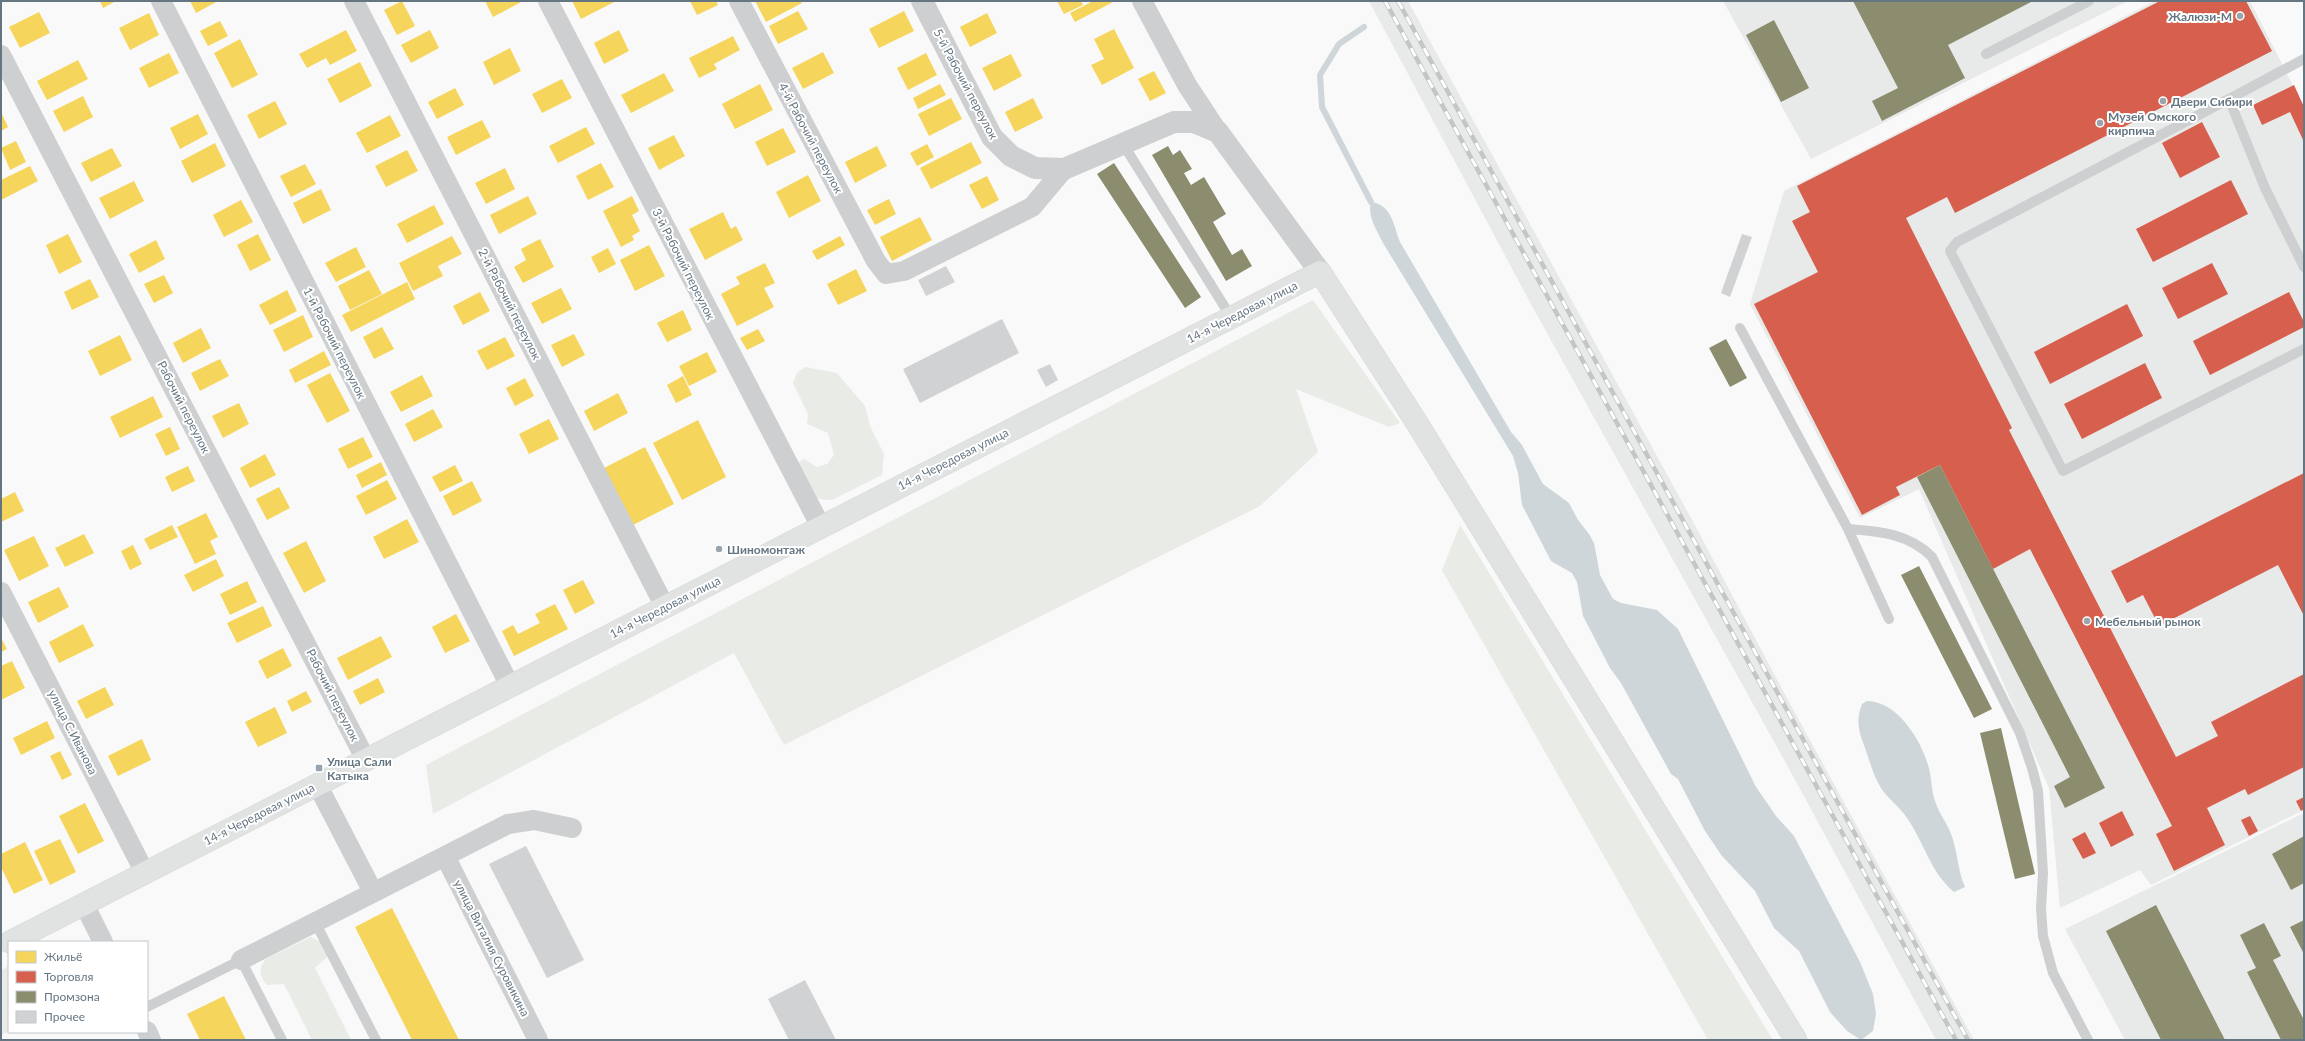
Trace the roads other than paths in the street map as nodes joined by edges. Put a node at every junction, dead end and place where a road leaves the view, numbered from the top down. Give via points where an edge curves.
1 (160, 1) edge
2 (354, 1) edge
3 (548, 1) edge
4 (738, 1) edge
5 (922, 1) edge
6 (1142, 1) edge
7 (2089, 1) edge
8 (1986, 54) dead end
9 (1, 55) edge
10 (2304, 59) edge
11 (2229, 99) junction
12 (1218, 132) junction
13 (1123, 144) junction
14 (1064, 168) junction
15 (2304, 267) edge
16 (1320, 272) junction
17 (1231, 317) junction
18 (1740, 328) dead end
19 (2304, 348) edge
20 (821, 527) junction
21 (1848, 529) junction
22 (1, 592) edge
23 (665, 607) junction
24 (1889, 619) dead end
25 (510, 686) junction
26 (366, 760) junction
27 (317, 784) junction
28 (572, 828) dead end
29 (445, 856) junction
30 (145, 873) junction
31 (373, 892) junction
32 (84, 904) junction
33 (315, 922) junction
34 (12, 941) edge
35 (102, 941) edge
36 (241, 960) junction
37 (148, 1006) edge
38 (282, 1040) edge
39 (376, 1040) edge
40 (538, 1040) edge
41 (1796, 1040) edge
42 (2088, 1040) edge

1 - 25 street, 1-й Рабочий переулок
2 - 23 street, 2-й Рабочий переулок
3 - 20 street, 3-й Рабочий переулок
4 - 14 street, 4-й Рабочий переулок via 876,261 886,274 904,271 1032,206
5 - 14 street, 5-й Рабочий переулок via 992,137 1011,156 1035,168
6 - 12 street via 1187,85
7 - 8 lane
9 - 26 street, Рабочий переулок
10 - 11 lane
11 - 15 lane via 2264,188
11 - 19 lane via 1957,242 1950,251 2063,471
12 - 13 street via 1194,122 1174,122
12 - 16 street
13 - 14 street
13 - 17 lane
16 - 17 main road, 14-я Чередовая улица
16 - 41 main road via 1417,423
17 - 20 main road, 14-я Чередовая улица
18 - 21 lane
20 - 23 main road, 14-я Чередовая улица
21 - 24 lane
21 - 42 lane via 1880,531 1921,545 1932,557 2020,733 2038,791 2043,873 2043,936 2053,973
22 - 30 street, улица С.Иванова
23 - 25 main road, 14-я Чередовая улица
25 - 26 main road, 14-я Чередовая улица
26 - 27 main road, 14-я Чередовая улица
27 - 30 main road, 14-я Чередовая улица
27 - 31 street
28 - 29 street via 534,820 508,824
29 - 31 street
29 - 40 street, улица Виталия Суровикина
30 - 32 main road, 14-я Чередовая улица
31 - 33 street
32 - 34 main road, 14-я Чередовая улица
32 - 35 street
33 - 36 street
33 - 39 lane
36 - 37 lane
36 - 38 lane

